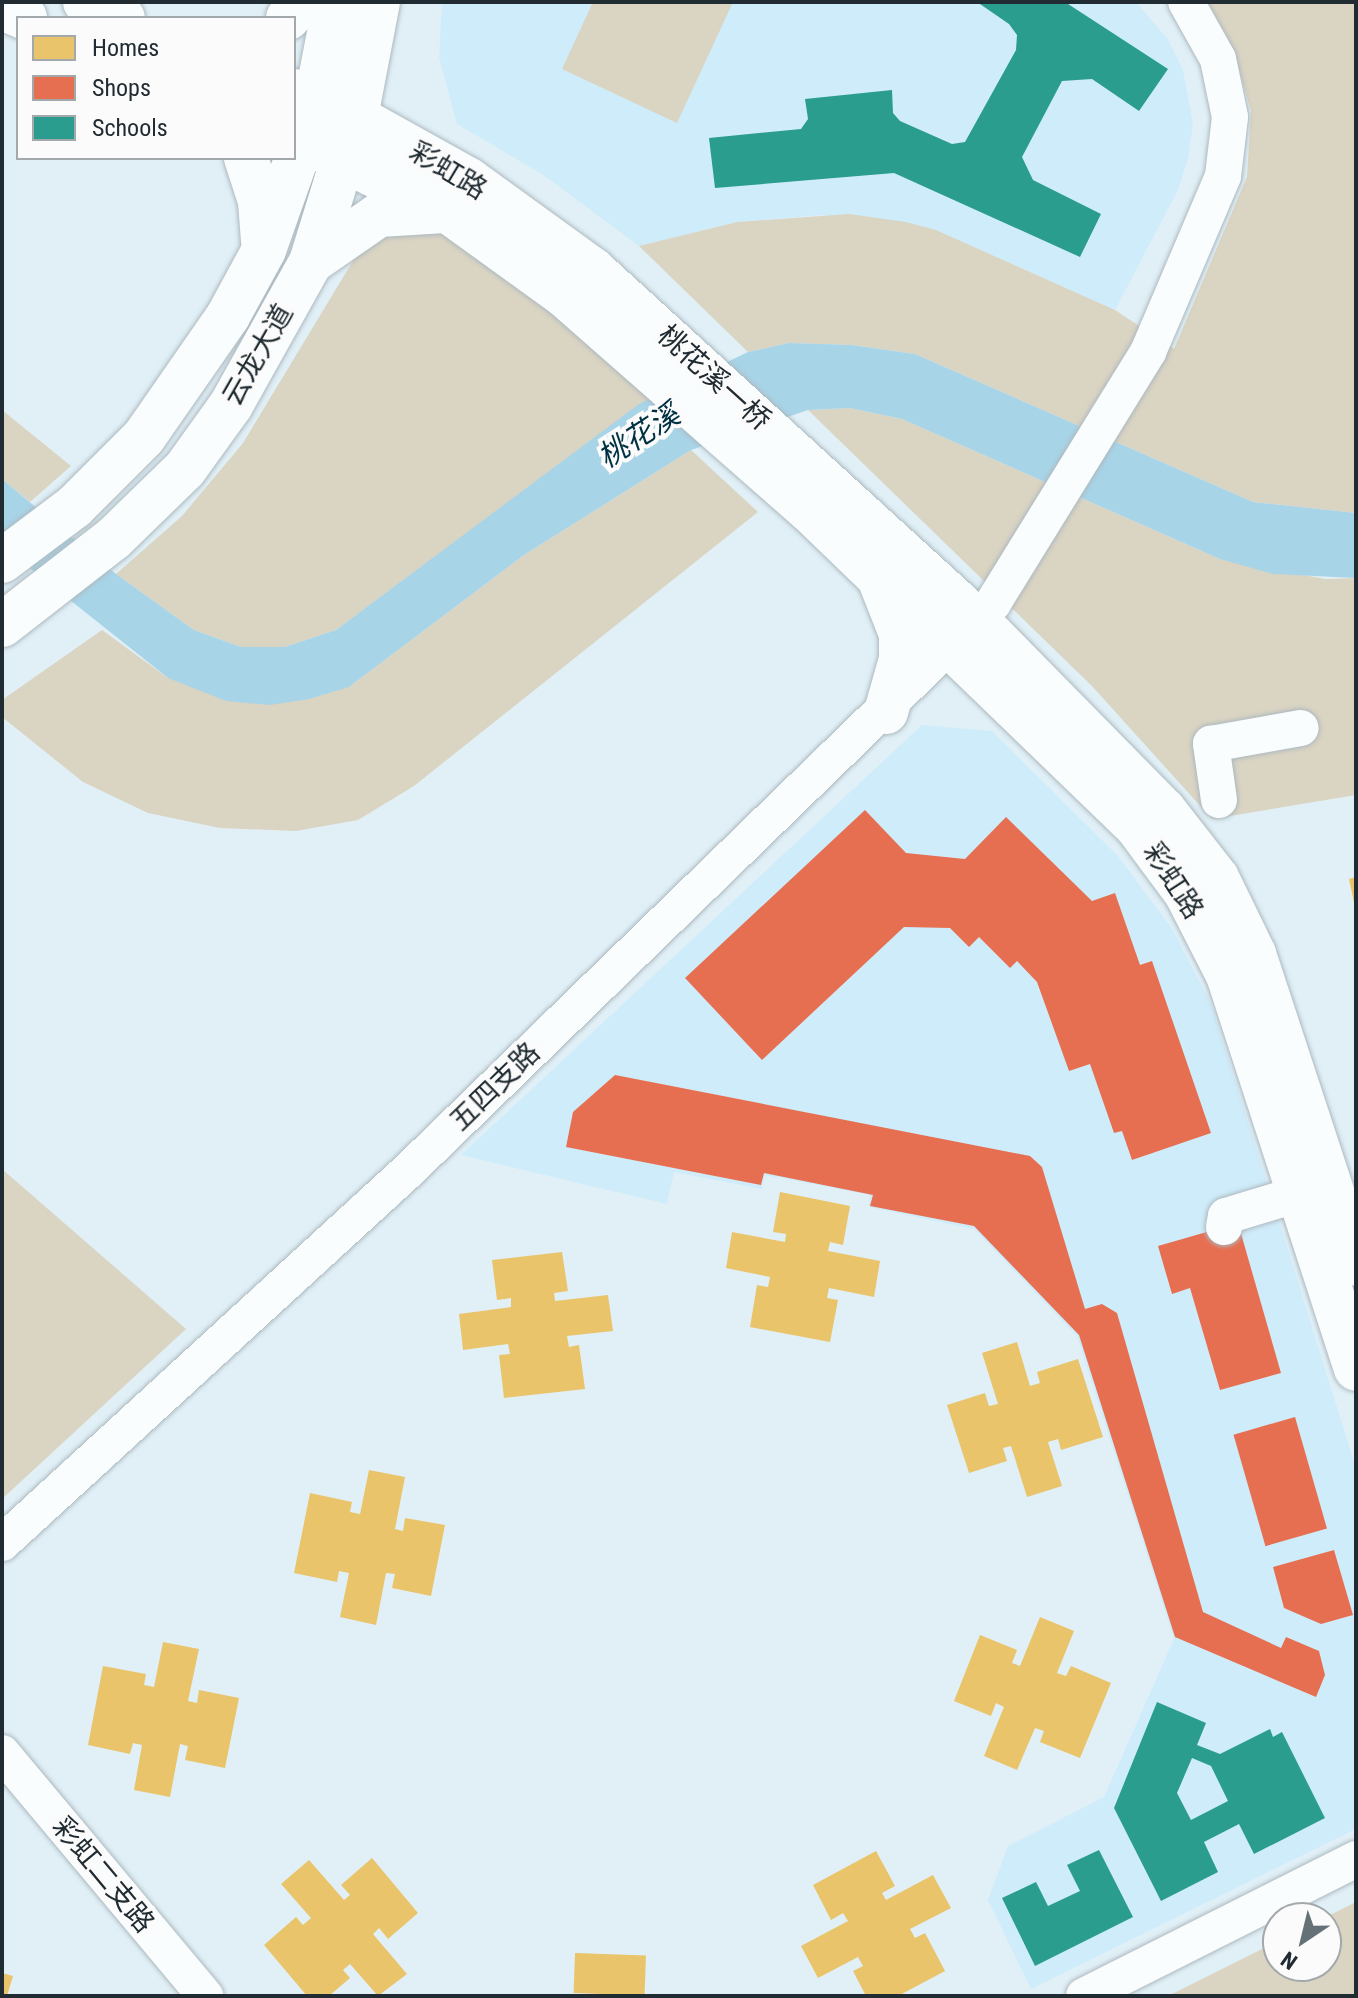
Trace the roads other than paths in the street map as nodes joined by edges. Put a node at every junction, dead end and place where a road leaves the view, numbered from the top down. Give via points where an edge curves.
1 (85, 2) edge
2 (335, 2) edge
3 (1186, 2) edge
4 (2, 8) edge
5 (378, 11) edge
6 (20, 16) edge
7 (118, 16) edge
8 (302, 117) edge
9 (350, 137) junction
10 (296, 138) edge
11 (247, 160) edge
12 (290, 160) edge
13 (459, 196) junction
14 (264, 250) junction
15 (311, 262) junction
16 (578, 282) joint
17 (822, 499) junction
18 (2, 561) edge
19 (876, 574) junction
20 (975, 623) junction
21 (3, 624) edge
22 (886, 712) junction
23 (1301, 728) dead end
24 (1164, 810) junction
25 (1299, 1194) junction
26 (1224, 1227) dead end
27 (1356, 1264) edge
28 (1356, 1369) edge
29 (2, 1543) edge
30 (2, 1753) edge
31 (1356, 1859) edge
32 (205, 1996) edge
33 (1084, 1996) edge

1 - 7 main road
2 - 8 main road, 云龙大道
3 - 20 street, 五四支路 via 1218,59 1230,117 1223,176 1148,352
4 - 6 main road
5 - 9 main road, 云龙大道
5 - 13 main road via 385,76 398,106
8 - 9 main road, 彩虹路
8 - 10 main road, 云龙大道
9 - 13 main road, 彩虹路
9 - 15 main road, 云龙大道
11 - 14 main road via 260,201
12 - 14 main road, 云龙大道
13 - 15 main road via 379,215
13 - 16 main road, 彩虹路
14 - 18 main road, 云龙大道 via 228,316 144,437 74,507
15 - 21 main road, 云龙大道 via 231,405 185,469 113,539
16 - 17 main road, 桃花溪一桥
17 - 19 main road, 彩虹路
17 - 20 main road, 彩虹路
19 - 20 main road, 彩虹路
19 - 22 main road via 901,634 901,659
20 - 22 street, 五四支路
20 - 24 main road, 彩虹路
20 - 25 main road, 彩虹路 via 1186,893 1228,975
22 - 29 street, 五四支路 via 410,1169
23 - 24 street via 1211,744 1228,798
24 - 27 main road, 彩虹路 via 1217,878 1254,954
25 - 26 street via 1226,1216
25 - 28 main road, 彩虹路
30 - 32 street, 彩虹二支路
31 - 33 street

